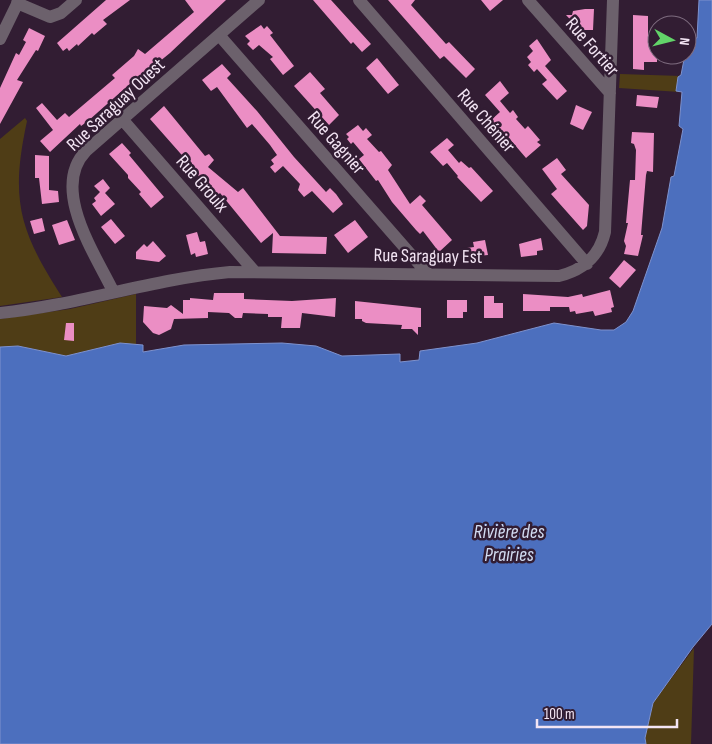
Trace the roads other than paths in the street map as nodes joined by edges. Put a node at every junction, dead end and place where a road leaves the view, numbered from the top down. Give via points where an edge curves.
1 (76, 0) edge
2 (259, 0) edge
3 (358, 0) edge
4 (528, 0) edge
5 (613, 0) edge
6 (18, 2) edge
7 (62, 4) edge
8 (219, 35) junction
9 (0, 39) edge
10 (610, 93) junction
11 (122, 119) junction
12 (587, 264) junction
13 (256, 272) junction
14 (427, 273) junction
15 (113, 291) junction
16 (0, 313) edge

1 - 7 street
2 - 8 street, Rue Saraguay Ouest
3 - 12 street, Rue Chénier
4 - 10 street, Rue Fortier
5 - 10 street, Rue Saraguay Est
6 - 7 street via 50,17 57,16
6 - 9 street
8 - 11 street, Rue Saraguay Ouest
8 - 14 street, Rue Gagnier
10 - 12 street, Rue Saraguay Est via 605,232 602,244
11 - 13 street, Rue Groulx
11 - 15 street, Rue Saraguay Ouest via 81,157 72,182 74,206
12 - 14 street, Rue Saraguay Est via 559,276
13 - 14 street, Rue Saraguay Est
13 - 15 street, Rue Saraguay Est via 200,275
15 - 16 street, Rue Saraguay Est via 62,304

